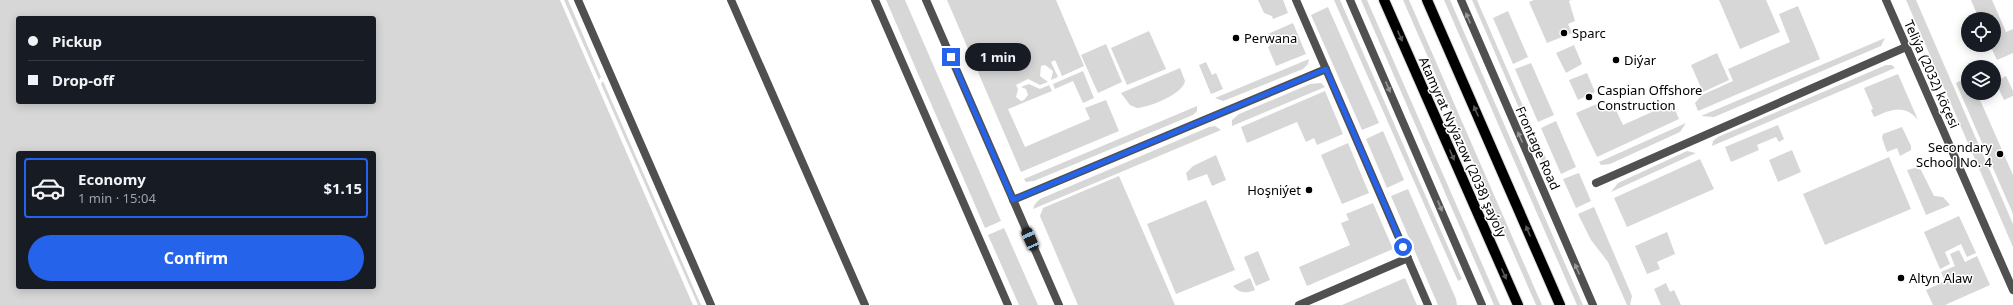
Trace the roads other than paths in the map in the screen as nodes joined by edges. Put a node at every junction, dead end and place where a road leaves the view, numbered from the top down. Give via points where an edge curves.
1 (578, 0) edge
2 (731, 0) edge
3 (875, 0) edge
4 (926, 0) edge
5 (1296, 0) edge
6 (1350, 0) edge
7 (1384, 0) edge
8 (1427, 0) edge
9 (1461, 0) edge
10 (1886, 0) edge
11 (1906, 46) junction
12 (1326, 69) junction
13 (1596, 183) dead end
14 (1013, 200) junction
15 (1408, 258) junction
16 (2013, 290) edge
17 (711, 305) edge
18 (865, 305) edge
19 (1008, 305) edge
20 (1059, 305) edge
21 (1299, 305) edge
22 (1428, 305) edge
23 (1482, 305) edge
24 (1518, 305) edge
25 (1560, 305) edge
26 (1593, 305) edge

1 - 17 street
2 - 18 street
3 - 19 street
4 - 14 street
5 - 12 street
6 -> 23 street
7 -> 24 main road, Atamyrat Nyýazow (2038) şaýoly
25 -> 8 main road, Atamyrat Nyýazow (2038) şaýoly
26 -> 9 street, Frontage Road
10 - 11 street, Teliýa (2032) köçesi
11 - 13 street
11 - 16 street, Teliýa (2032) köçesi
12 - 14 street
12 - 15 street
14 - 20 street
15 - 21 street
15 - 22 street

